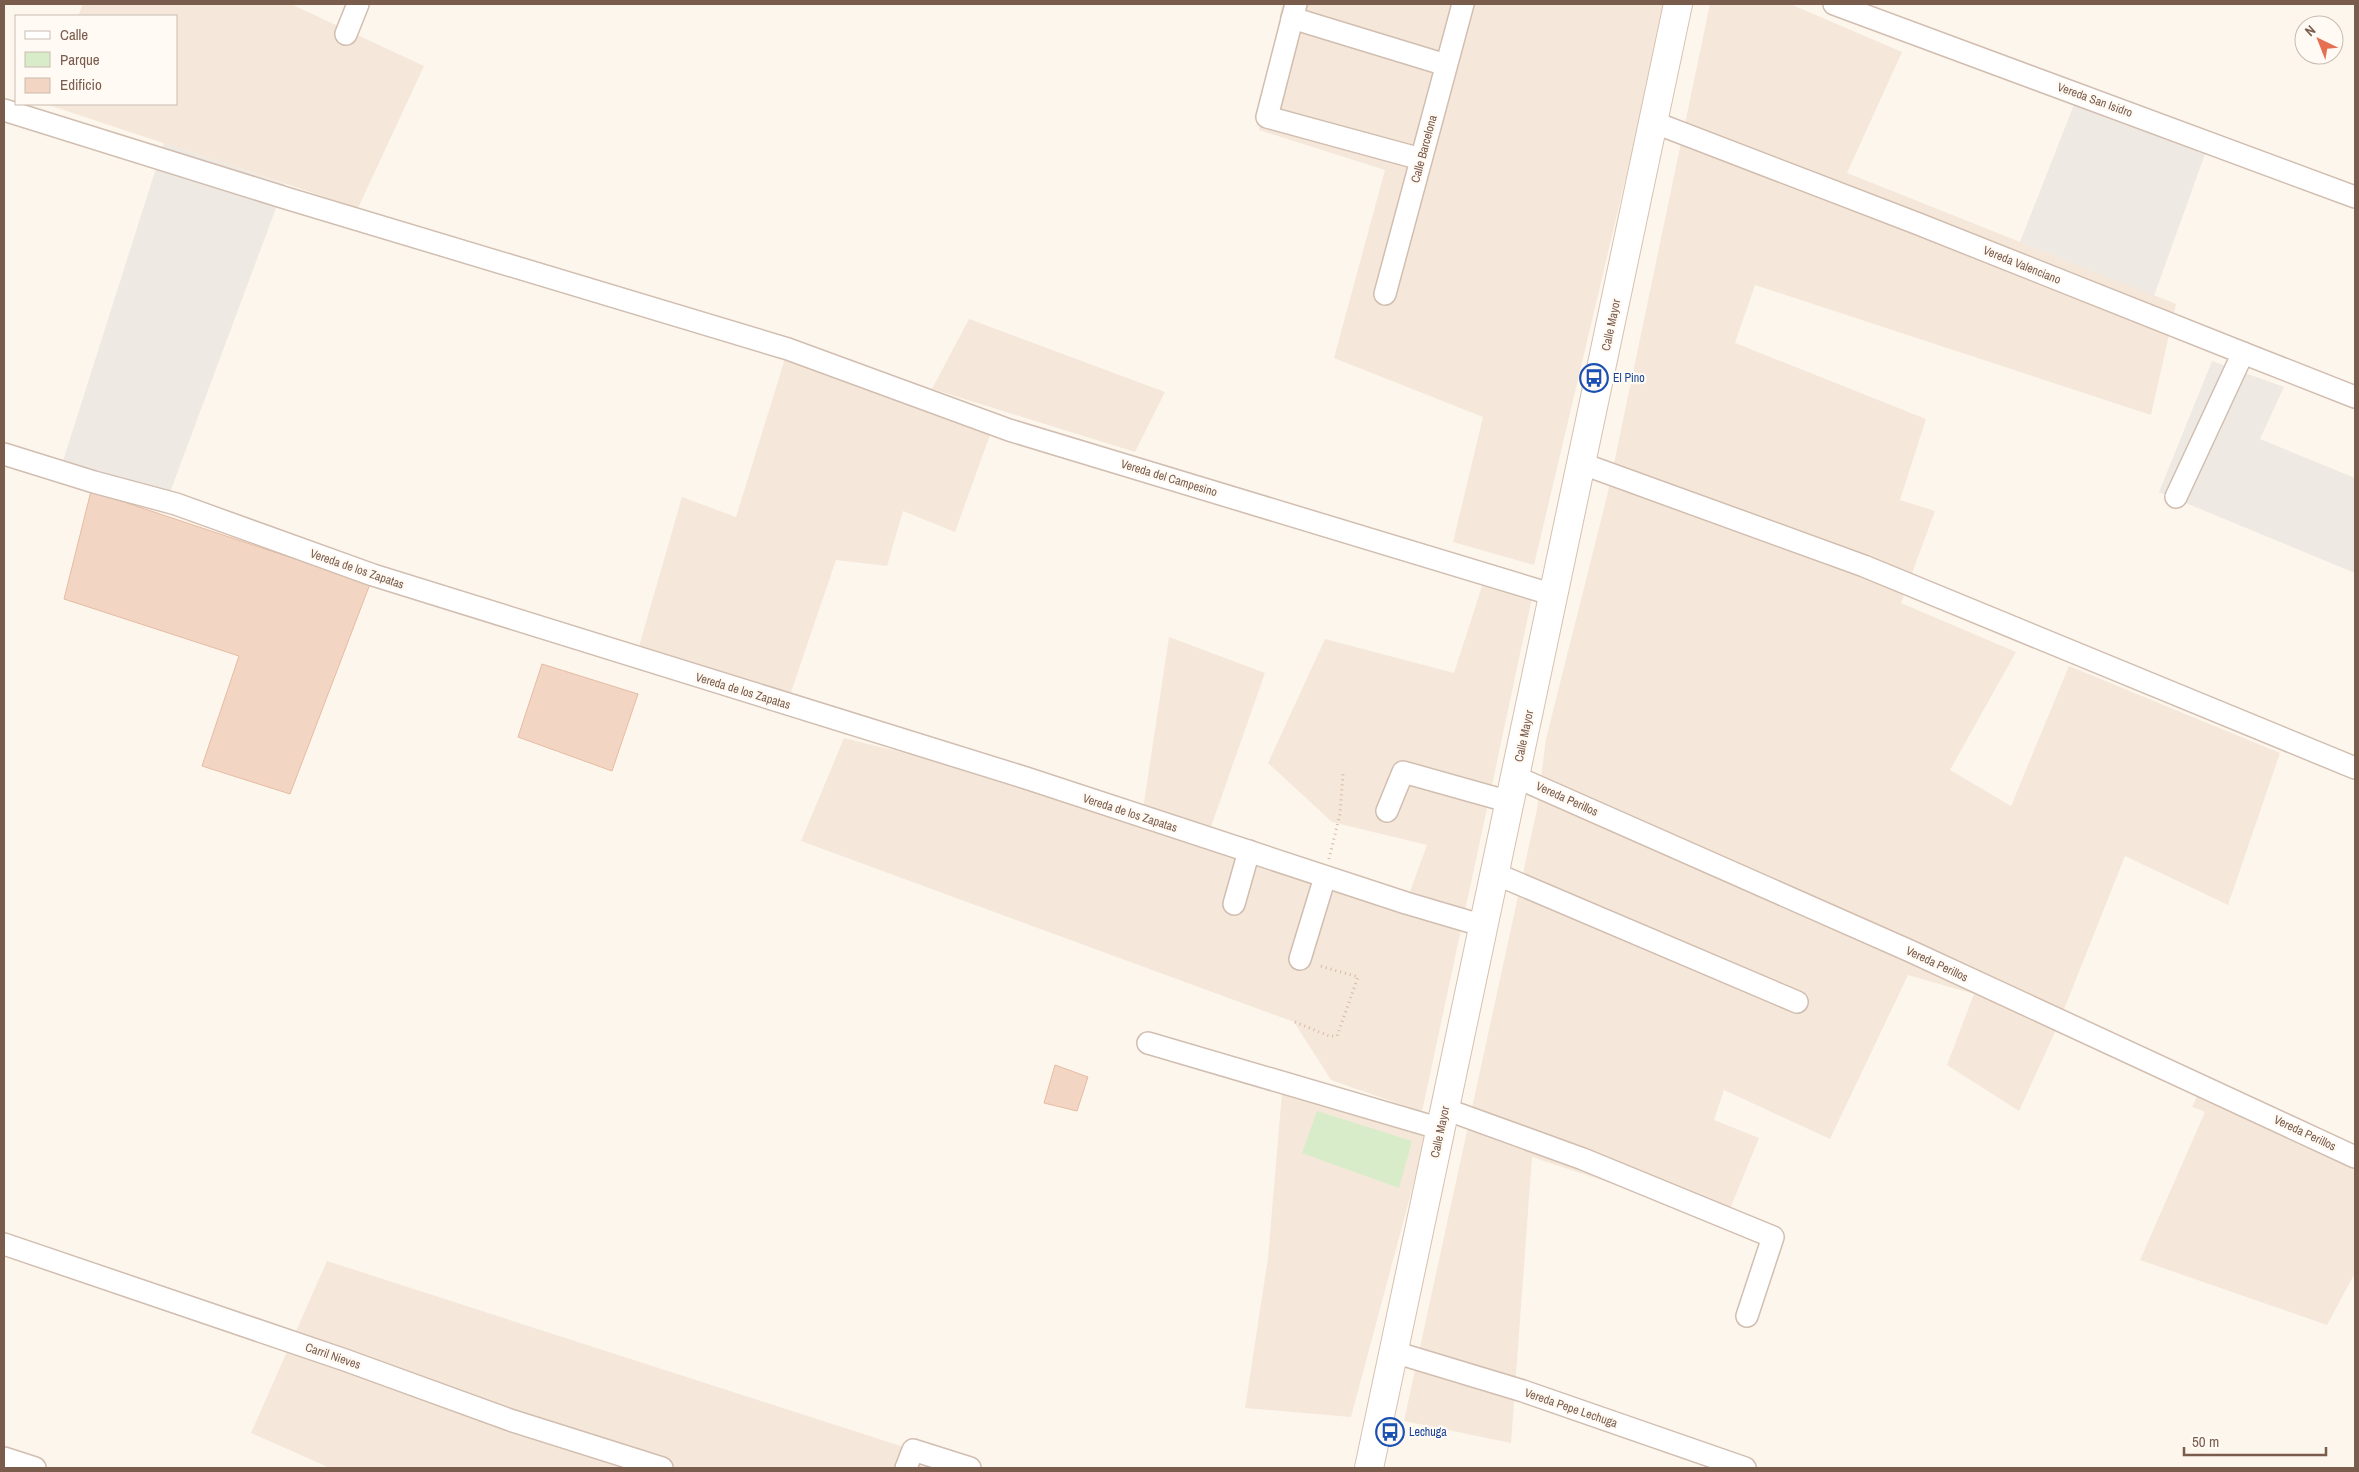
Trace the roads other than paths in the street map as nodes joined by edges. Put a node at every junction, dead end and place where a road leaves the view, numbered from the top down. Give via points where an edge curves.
1 (358, 4) edge
2 (1463, 4) edge
3 (1678, 4) edge
4 (1834, 4) edge
5 (1294, 11) edge
6 (346, 34) dead end
7 (1446, 65) junction
8 (4, 110) edge
9 (1653, 122) junction
10 (1421, 158) junction
11 (2355, 197) edge
12 (1386, 294) dead end
13 (2243, 353) junction
14 (2355, 397) edge
15 (4, 454) edge
16 (1583, 464) junction
17 (2176, 497) dead end
18 (1554, 595) junction
19 (2355, 768) edge
20 (1513, 790) junction
21 (1387, 811) dead end
22 (1249, 851) junction
23 (1496, 874) junction
24 (1326, 877) junction
25 (1234, 904) dead end
26 (1484, 926) junction
27 (1300, 959) road end
28 (1797, 1002) dead end
29 (1148, 1043) dead end
30 (1443, 1119) junction
31 (2355, 1157) edge
32 (4, 1244) edge
33 (1747, 1316) dead end
34 (1394, 1352) junction
35 (4, 1458) edge
36 (910, 1459) edge
37 (35, 1468) edge
38 (662, 1468) edge
39 (965, 1468) edge
40 (1370, 1468) edge
41 (1745, 1468) edge

1 - 6 street
2 - 7 street, Calle Barcelona
3 - 9 main road, Calle Mayor
4 - 11 street, Vereda San Isidro
5 - 7 street
5 - 10 street via 1267,118
7 - 10 street, Calle Barcelona
8 - 18 street, Vereda del Campesino via 788,350 1009,430
9 - 13 street, Vereda Valenciano
9 - 16 main road, Calle Mayor
10 - 12 street, Calle Barcelona
13 - 14 street, Vereda Valenciano
13 - 17 street
15 - 22 street, Vereda de los Zapatas via 176,504 373,575 1026,778
16 - 18 main road, Calle Mayor
16 - 19 street via 1864,566
18 - 20 main road, Calle Mayor
20 - 21 street, Vereda Perillos via 1403,772
20 - 23 main road, Calle Mayor
20 - 31 street, Vereda Perillos via 1910,951
22 - 24 street, Vereda de los Zapatas
22 - 25 street
23 - 26 main road, Calle Mayor
23 - 28 street
24 - 26 street, Vereda de los Zapatas
24 - 27 street
26 - 30 main road, Calle Mayor
29 - 30 street
30 - 33 street via 1582,1159 1773,1237
30 - 34 main road, Calle Mayor
32 - 38 street, Carril Nieves via 510,1420
34 - 40 main road, Calle Mayor
34 - 41 street, Vereda Pepe Lechuga via 1523,1391
35 - 37 street
36 - 39 street

